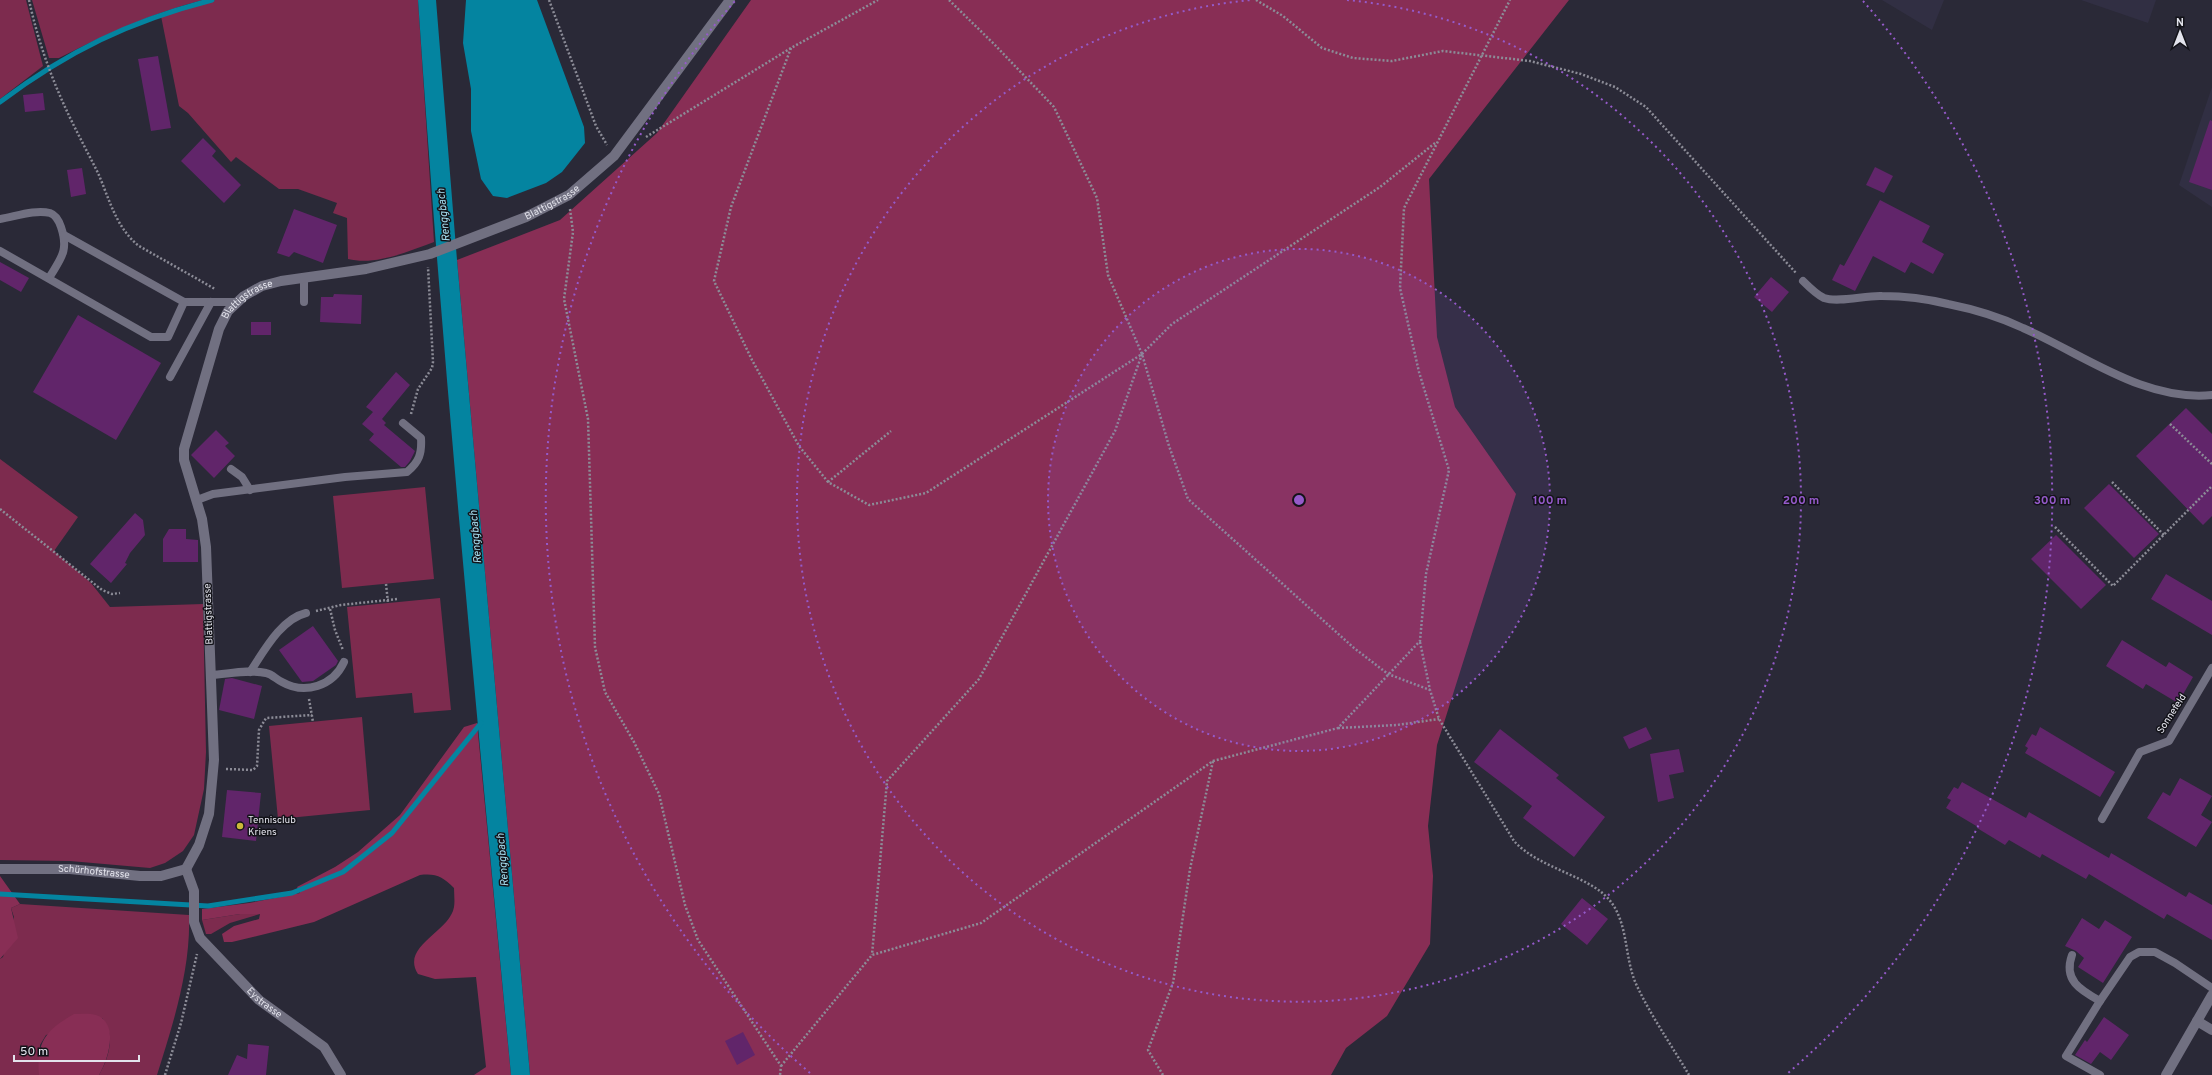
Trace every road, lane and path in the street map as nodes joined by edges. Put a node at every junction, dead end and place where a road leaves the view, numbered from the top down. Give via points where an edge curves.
1 (28, 0) edge
2 (549, 0) edge
3 (730, 0) edge
4 (878, 0) edge
5 (949, 0) edge
6 (1256, 0) edge
7 (1510, 0) edge
8 (791, 48) junction
9 (1483, 54) junction
10 (641, 140) dead end
11 (1436, 142) junction
12 (614, 156) junction
13 (569, 195) junction
14 (0, 219) edge
15 (64, 235) junction
16 (0, 251) edge
17 (428, 266) dead end
18 (304, 277) junction
19 (49, 278) junction
20 (1803, 281) joint
21 (184, 302) junction
22 (210, 302) junction
23 (237, 302) junction
24 (304, 302) dead end
25 (1142, 354) junction
26 (170, 377) dead end
27 (2212, 395) edge
28 (403, 423) joint
29 (2170, 424) dead end
30 (891, 430) dead end
31 (2212, 464) edge
32 (231, 469) dead end
33 (828, 482) junction
34 (2112, 482) dead end
35 (2212, 486) edge
36 (250, 490) junction
37 (197, 500) junction
38 (0, 509) edge
39 (2055, 527) dead end
40 (2164, 535) junction
41 (386, 584) dead end
42 (120, 594) dead end
43 (397, 599) dead end
44 (388, 601) junction
45 (330, 609) junction
46 (306, 613) joint
47 (1420, 641) junction
48 (344, 662) joint
49 (2212, 668) edge
50 (250, 672) junction
51 (1388, 674) junction
52 (211, 675) junction
53 (308, 689) junction
54 (1430, 690) junction
55 (312, 715) junction
56 (1439, 719) junction
57 (313, 722) dead end
58 (1338, 728) junction
59 (1213, 761) junction
60 (213, 769) junction
61 (2102, 819) dead end
62 (0, 869) edge
63 (186, 869) junction
64 (200, 938) junction
65 (872, 955) junction
66 (2072, 955) dead end
67 (2212, 988) edge
68 (2212, 995) edge
69 (2100, 1001) junction
70 (2197, 1021) junction
71 (2212, 1030) edge
72 (781, 1066) junction
73 (165, 1075) edge
74 (341, 1075) edge
75 (780, 1075) edge
76 (1163, 1075) edge
77 (1689, 1075) edge
78 (2100, 1075) edge
79 (2166, 1075) edge

1 - 23 path via 52,76 120,225 131,240
2 - 12 path via 596,126
3 - 12 street, Blattigstrasse
4 - 8 path
5 - 25 path via 1054,107 1097,198 1108,275
6 - 9 path via 1283,16 1322,48 1353,58 1392,61 1443,50
7 - 9 path
8 - 10 path
8 - 33 path via 731,207 714,281 752,360 799,446
9 - 11 path
9 - 20 path via 1530,61 1581,74 1615,87 1646,107
11 - 25 path via 1380,187 1172,324
11 - 47 path via 1404,208 1400,288 1419,372 1449,470 1426,574
12 - 13 street, Blattigstrasse
13 - 18 street, Blattigstrasse via 526,216 430,254 366,269
13 - 72 path via 573,232 564,299 588,419 595,647 605,692 634,742 659,794 685,905 698,940
14 - 15 lane via 50,213 59,220
15 - 19 lane via 66,249
15 - 21 lane
16 - 19 lane
17 - 28 path via 433,362 432,368 418,389 413,412
18 - 23 street, Blattigstrasse via 262,286
18 - 24 lane
19 - 21 lane via 151,337 168,336
20 - 27 lane via 1825,298 1882,296 1947,303 1984,313 2022,327 2127,379 2164,393
21 - 22 lane
22 - 23 lane
22 - 26 lane
23 - 37 street, Blattigstrasse via 223,319 214,341 185,441 184,460
25 - 33 path via 926,493 869,505
25 - 51 path via 1169,446 1188,499 1354,648
25 - 65 path via 1116,431 980,679 887,781
28 - 36 lane via 421,438 422,449 415,466 407,472 345,477
29 - 31 path
30 - 33 path
32 - 36 lane via 242,477
34 - 40 path
35 - 40 path
36 - 37 lane via 213,494
37 - 52 street, Blattigstrasse via 206,547
38 - 42 path via 102,590
39 - 40 path via 2113,586
41 - 44 path
43 - 44 path
44 - 45 path
45 - 46 path
45 - 48 path
46 - 50 lane via 291,619
47 - 51 path
47 - 54 path
48 - 53 lane via 331,680
49 - 61 lane, Sonnefeld via 2169,741 2140,752
50 - 52 lane
50 - 53 lane via 268,673 283,683
51 - 54 path
51 - 58 path
52 - 60 street, Blattigstrasse
53 - 55 path
54 - 56 path
55 - 57 path
55 - 60 path via 266,718 259,730 258,760 253,770
56 - 58 path via 1397,725
56 - 77 path via 1521,849 1601,891 1611,902 1620,917 1636,985
58 - 59 path
59 - 65 path via 981,923
59 - 76 path via 1190,868 1173,983 1148,1050
60 - 63 street, Blattigstrasse via 209,814 199,845
62 - 63 street, Schürhofstrasse via 70,868 161,876
63 - 64 street, Eystrasse via 194,891 194,922
64 - 73 path via 181,1023
64 - 74 street, Eystrasse via 259,1000 324,1046
65 - 72 path
66 - 69 lane via 2069,971 2072,980 2084,992
67 - 69 lane via 2155,952 2139,952 2130,957
68 - 70 street
69 - 78 lane via 2066,1056
70 - 71 street
70 - 79 street
72 - 75 path

